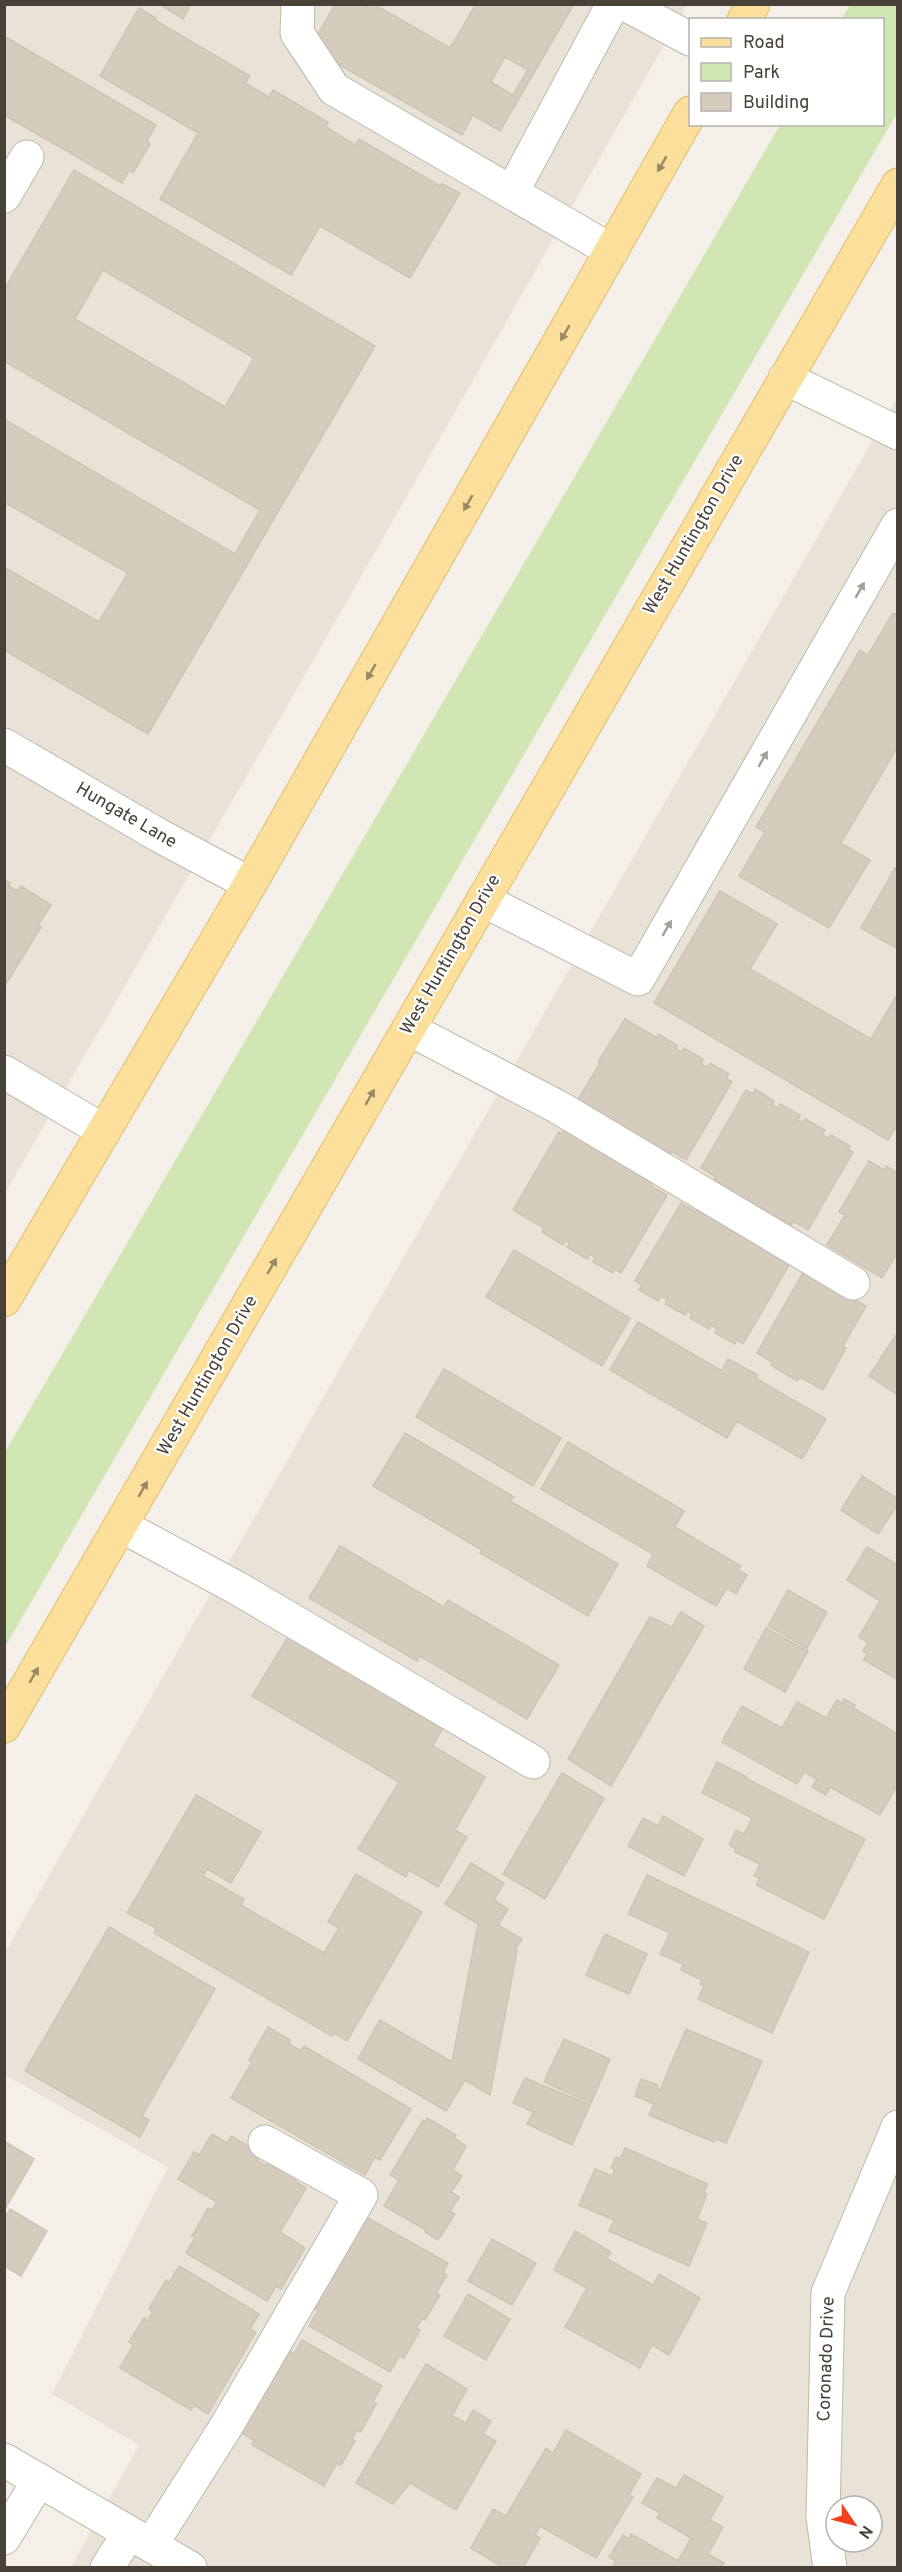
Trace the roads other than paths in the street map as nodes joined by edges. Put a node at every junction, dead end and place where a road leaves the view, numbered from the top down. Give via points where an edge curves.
1 (298, 4) edge
2 (613, 4) edge
3 (625, 4) edge
4 (753, 4) edge
5 (745, 18) edge
6 (689, 38) edge
7 (689, 115) edge
8 (27, 157) dead end
9 (512, 192) junction
10 (4, 196) edge
11 (893, 201) edge
12 (612, 250) junction
13 (785, 378) junction
14 (897, 433) edge
15 (897, 525) edge
16 (4, 745) edge
17 (250, 884) junction
18 (483, 900) junction
19 (409, 1029) junction
20 (4, 1072) edge
21 (104, 1131) junction
22 (853, 1283) dead end
23 (4, 1300) edge
24 (122, 1526) junction
25 (4, 1726) edge
26 (533, 1762) dead end
27 (897, 2127) edge
28 (265, 2142) dead end
29 (4, 2460) edge
30 (39, 2480) junction
31 (4, 2538) edge
32 (140, 2539) junction
33 (107, 2568) edge
34 (190, 2568) edge
35 (830, 2568) edge

1 - 9 street via 297,33 334,89
2 - 9 street
3 - 6 street
4 - 5 main road
7 -> 12 main road
8 - 10 street
9 - 12 street
11 - 13 main road, West Huntington Drive
12 -> 17 main road
13 - 14 street
13 - 18 main road, West Huntington Drive
18 -> 15 street via 638,979
16 - 17 street, Hungate Lane
17 - 21 main road
18 - 19 main road, West Huntington Drive
19 - 22 street via 558,1107
24 -> 19 main road, West Huntington Drive
20 - 21 street
21 - 23 main road
25 -> 24 main road, West Huntington Drive
24 - 26 street via 237,1588
27 - 35 street, Coronado Drive via 828,2293 823,2517
28 - 32 street via 361,2195 227,2425
29 - 30 street
30 - 31 street
30 - 32 street
32 - 33 street
32 - 34 street

